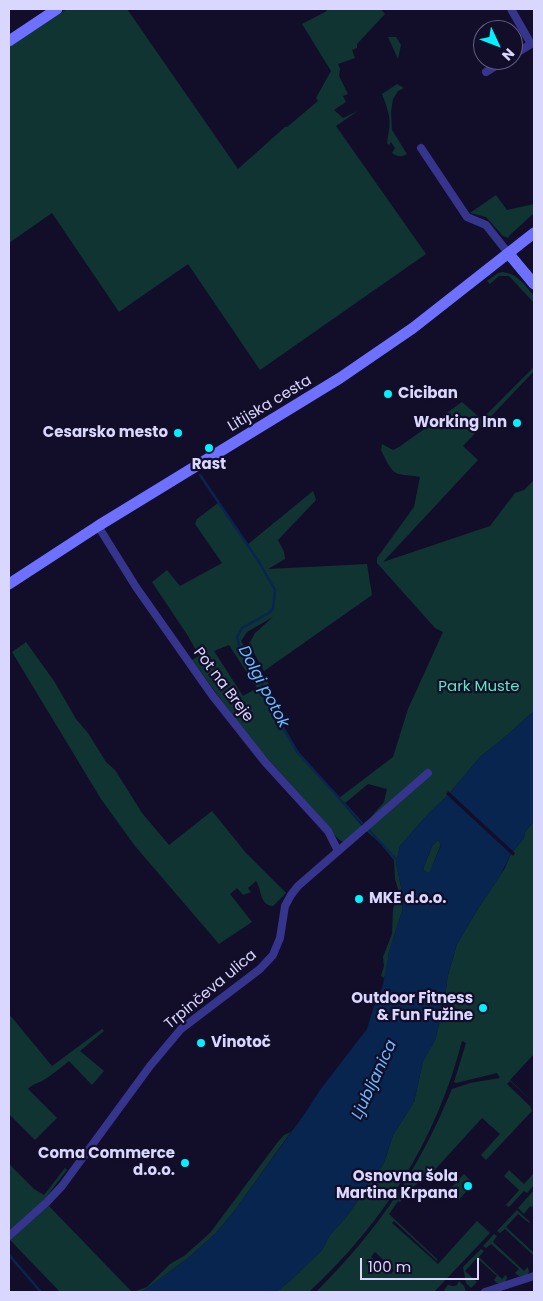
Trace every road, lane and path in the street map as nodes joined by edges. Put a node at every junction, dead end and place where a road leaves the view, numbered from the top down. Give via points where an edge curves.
1 (57, 9) edge
2 (511, 9) edge
3 (517, 20) edge
4 (523, 30) edge
5 (9, 41) edge
6 (523, 49) edge
7 (489, 70) edge
8 (486, 72) dead end
9 (421, 148) dead end
10 (534, 233) edge
11 (509, 254) junction
12 (534, 284) edge
13 (98, 526) junction
14 (9, 584) edge
15 (428, 773) dead end
16 (338, 851) junction
17 (9, 1236) edge
18 (534, 1276) edge
19 (485, 1292) edge

1 - 5 main road
2 - 3 street
4 - 6 street via 531,44
7 - 8 street
9 - 11 street via 468,217 486,225
10 - 11 main road, Litijska cesta
11 - 12 main road
11 - 13 main road, Litijska cesta via 414,328 340,378
13 - 14 main road, Litijska cesta
13 - 16 street, Pot na Breje via 136,587 212,695 265,762 328,831
15 - 16 street, Trpinčeva ulica
16 - 17 street, Trpinčeva ulica via 290,895 279,944 270,958 181,1029 62,1186
18 - 19 street

